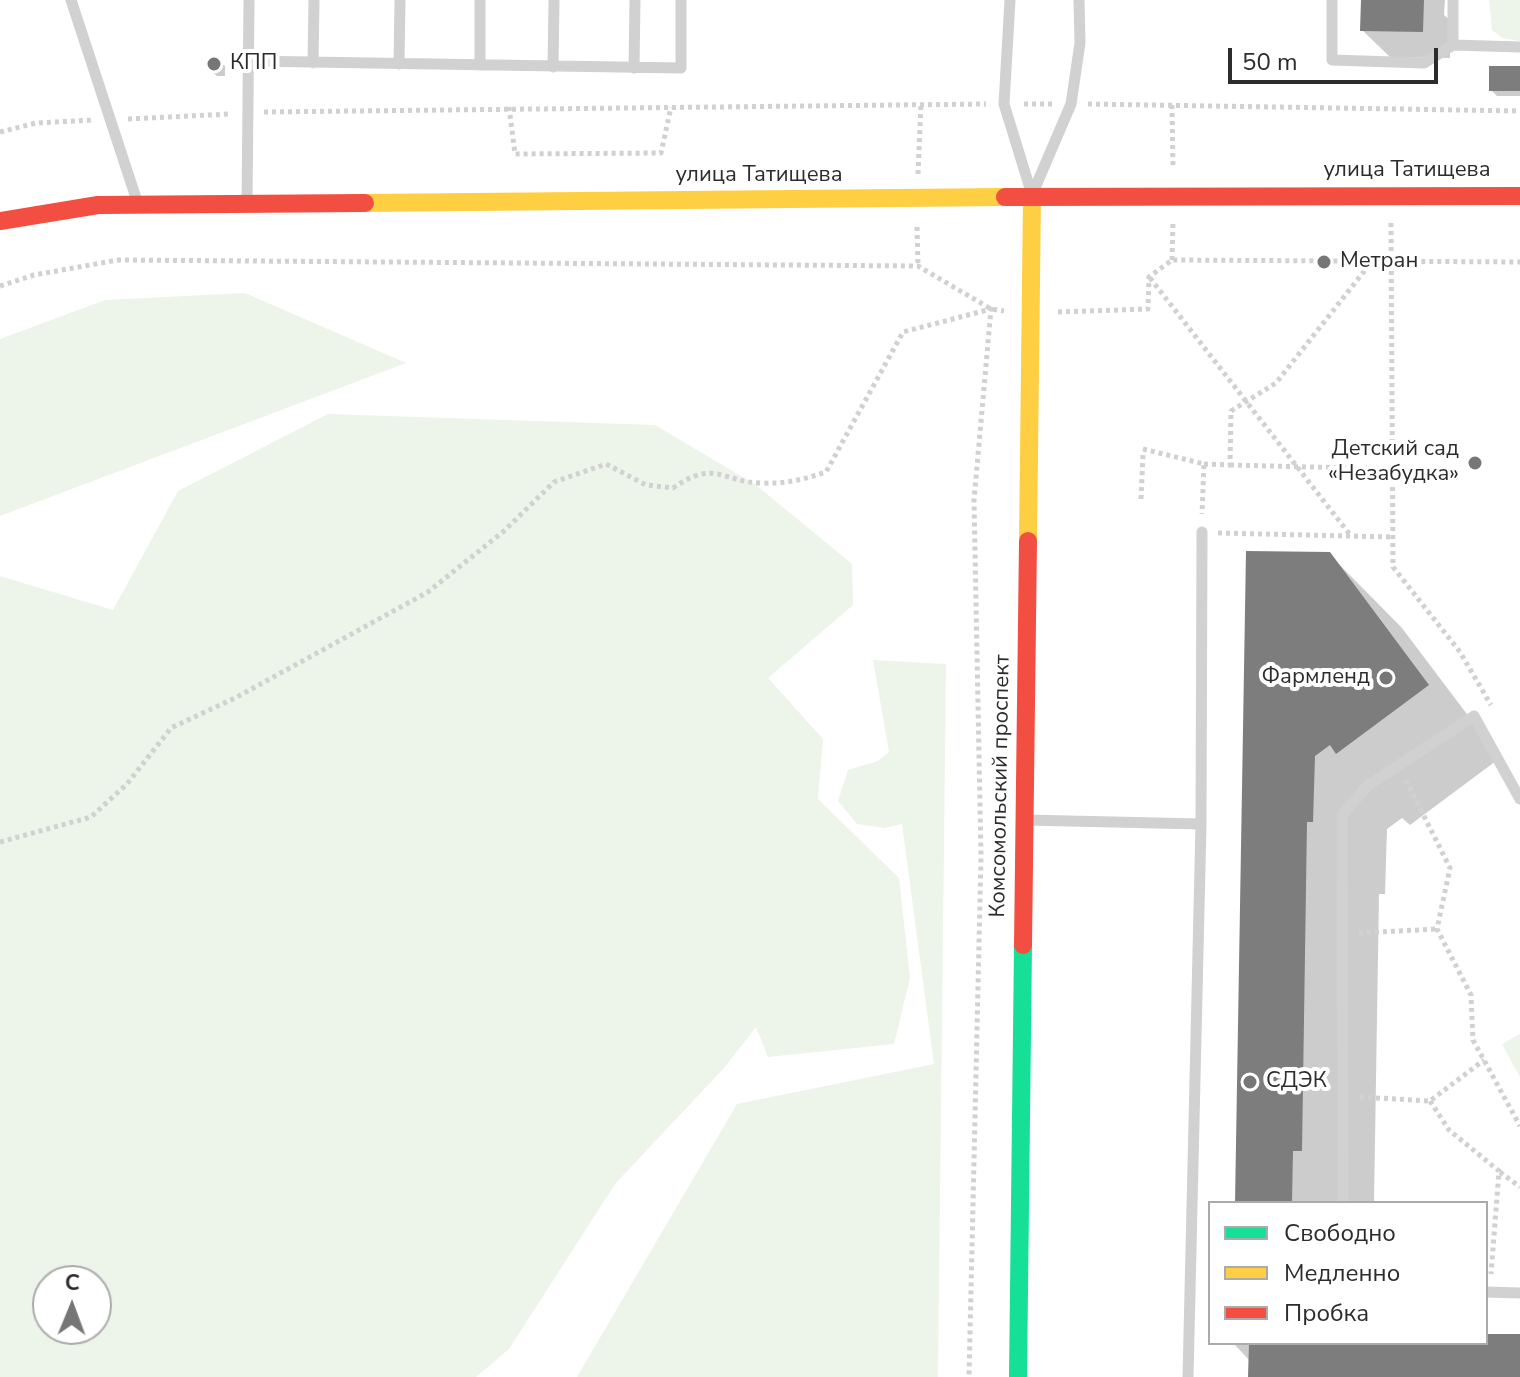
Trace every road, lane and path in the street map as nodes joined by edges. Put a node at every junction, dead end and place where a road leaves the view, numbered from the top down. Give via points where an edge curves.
1 (71, 0) edge
2 (249, 0) edge
3 (314, 0) edge
4 (400, 0) edge
5 (480, 0) edge
6 (554, 0) edge
7 (635, 0) edge
8 (681, 0) edge
9 (1010, 0) edge
10 (1079, 0) edge
11 (1332, 0) edge
12 (1453, 0) edge
13 (1453, 45) junction
14 (1520, 47) edge
15 (248, 61) junction
16 (313, 63) junction
17 (399, 64) junction
18 (480, 65) junction
19 (553, 67) junction
20 (634, 68) junction
21 (1004, 104) junction
22 (1071, 104) junction
23 (509, 107) junction
24 (671, 107) junction
25 (1520, 111) edge
26 (248, 113) junction
27 (111, 120) junction
28 (0, 132) edge
29 (1032, 196) junction
30 (1391, 196) junction
31 (1520, 196) edge
32 (139, 204) junction
33 (247, 204) junction
34 (0, 221) edge
35 (1392, 259) junction
36 (1373, 260) junction
37 (1520, 262) edge
38 (1149, 277) junction
39 (0, 286) edge
40 (991, 309) junction
41 (1031, 313) junction
42 (1247, 402) junction
43 (1204, 464) junction
44 (1230, 465) junction
45 (1299, 469) junction
46 (1392, 469) junction
47 (1141, 499) dead end
48 (1202, 532) junction
49 (1351, 536) junction
50 (1393, 537) junction
51 (1474, 716) junction
52 (1398, 765) junction
53 (1520, 799) edge
54 (1025, 820) junction
55 (1201, 824) junction
56 (0, 842) edge
57 (1437, 929) junction
58 (1342, 934) junction
59 (1484, 1060) junction
60 (1343, 1096) junction
61 (1430, 1101) junction
62 (1520, 1126) edge
63 (1499, 1171) junction
64 (1520, 1187) edge
65 (1343, 1201) edge
66 (1488, 1292) edge
67 (1520, 1293) edge
68 (969, 1377) edge
69 (1018, 1377) edge
70 (1188, 1377) edge

1 - 27 lane
2 - 15 lane
3 - 16 lane
4 - 17 lane
5 - 18 lane
6 - 19 lane
7 - 20 lane
8 - 20 lane via 681,68
9 - 21 lane
10 - 22 lane via 1080,43
11 - 13 lane via 1332,60 1424,63
12 - 13 lane
13 - 14 lane
15 - 16 lane
15 - 26 lane
16 - 17 lane
17 - 18 lane
18 - 19 lane
19 - 20 lane
21 - 22 path
21 - 24 path
21 - 29 lane
22 - 25 path
22 - 29 lane
23 - 24 path
23 - 24 path via 515,154 661,153
23 - 26 path
26 - 27 path
26 - 33 lane
27 - 28 path via 36,123
27 - 32 lane
29 - 30 street, улица Татищева
29 - 33 street, улица Татищева
29 - 41 street, Комсомольский проспект
30 - 31 street, улица Татищева
30 - 35 path
32 - 33 street, улица Татищева
32 - 34 street, улица Татищева
35 - 36 path
35 - 37 path
35 - 46 path
36 - 38 path via 1172,260
36 - 42 path via 1276,383
38 - 41 path via 1148,309
38 - 42 path
39 - 40 path via 118,260 918,266
40 - 41 path
40 - 56 path via 903,332 826,472 801,481 760,484 725,473 693,474 673,488 646,485 606,464 554,482 504,531 428,592 171,728 127,784 91,817
40 - 68 path via 974,500 981,857
41 - 54 street, Комсомольский проспект
42 - 44 path via 1231,411
42 - 45 path
43 - 44 path
43 - 47 path via 1143,452
43 - 48 path
44 - 45 path
45 - 46 path
45 - 49 path
46 - 50 path
48 - 49 path
48 - 55 lane
49 - 50 path
50 - 51 path via 1393,567 1460,652 1492,705
51 - 52 lane
51 - 53 lane
52 - 57 path via 1450,868
52 - 58 lane via 1367,786 1342,815
54 - 55 lane
54 - 69 street, Комсомольский проспект
55 - 70 lane
57 - 58 path
57 - 59 path via 1471,995 1473,1040
58 - 60 lane
59 - 61 path
59 - 62 path
60 - 61 path
60 - 65 lane
61 - 63 path via 1449,1130
63 - 64 path
63 - 66 path
66 - 67 lane

